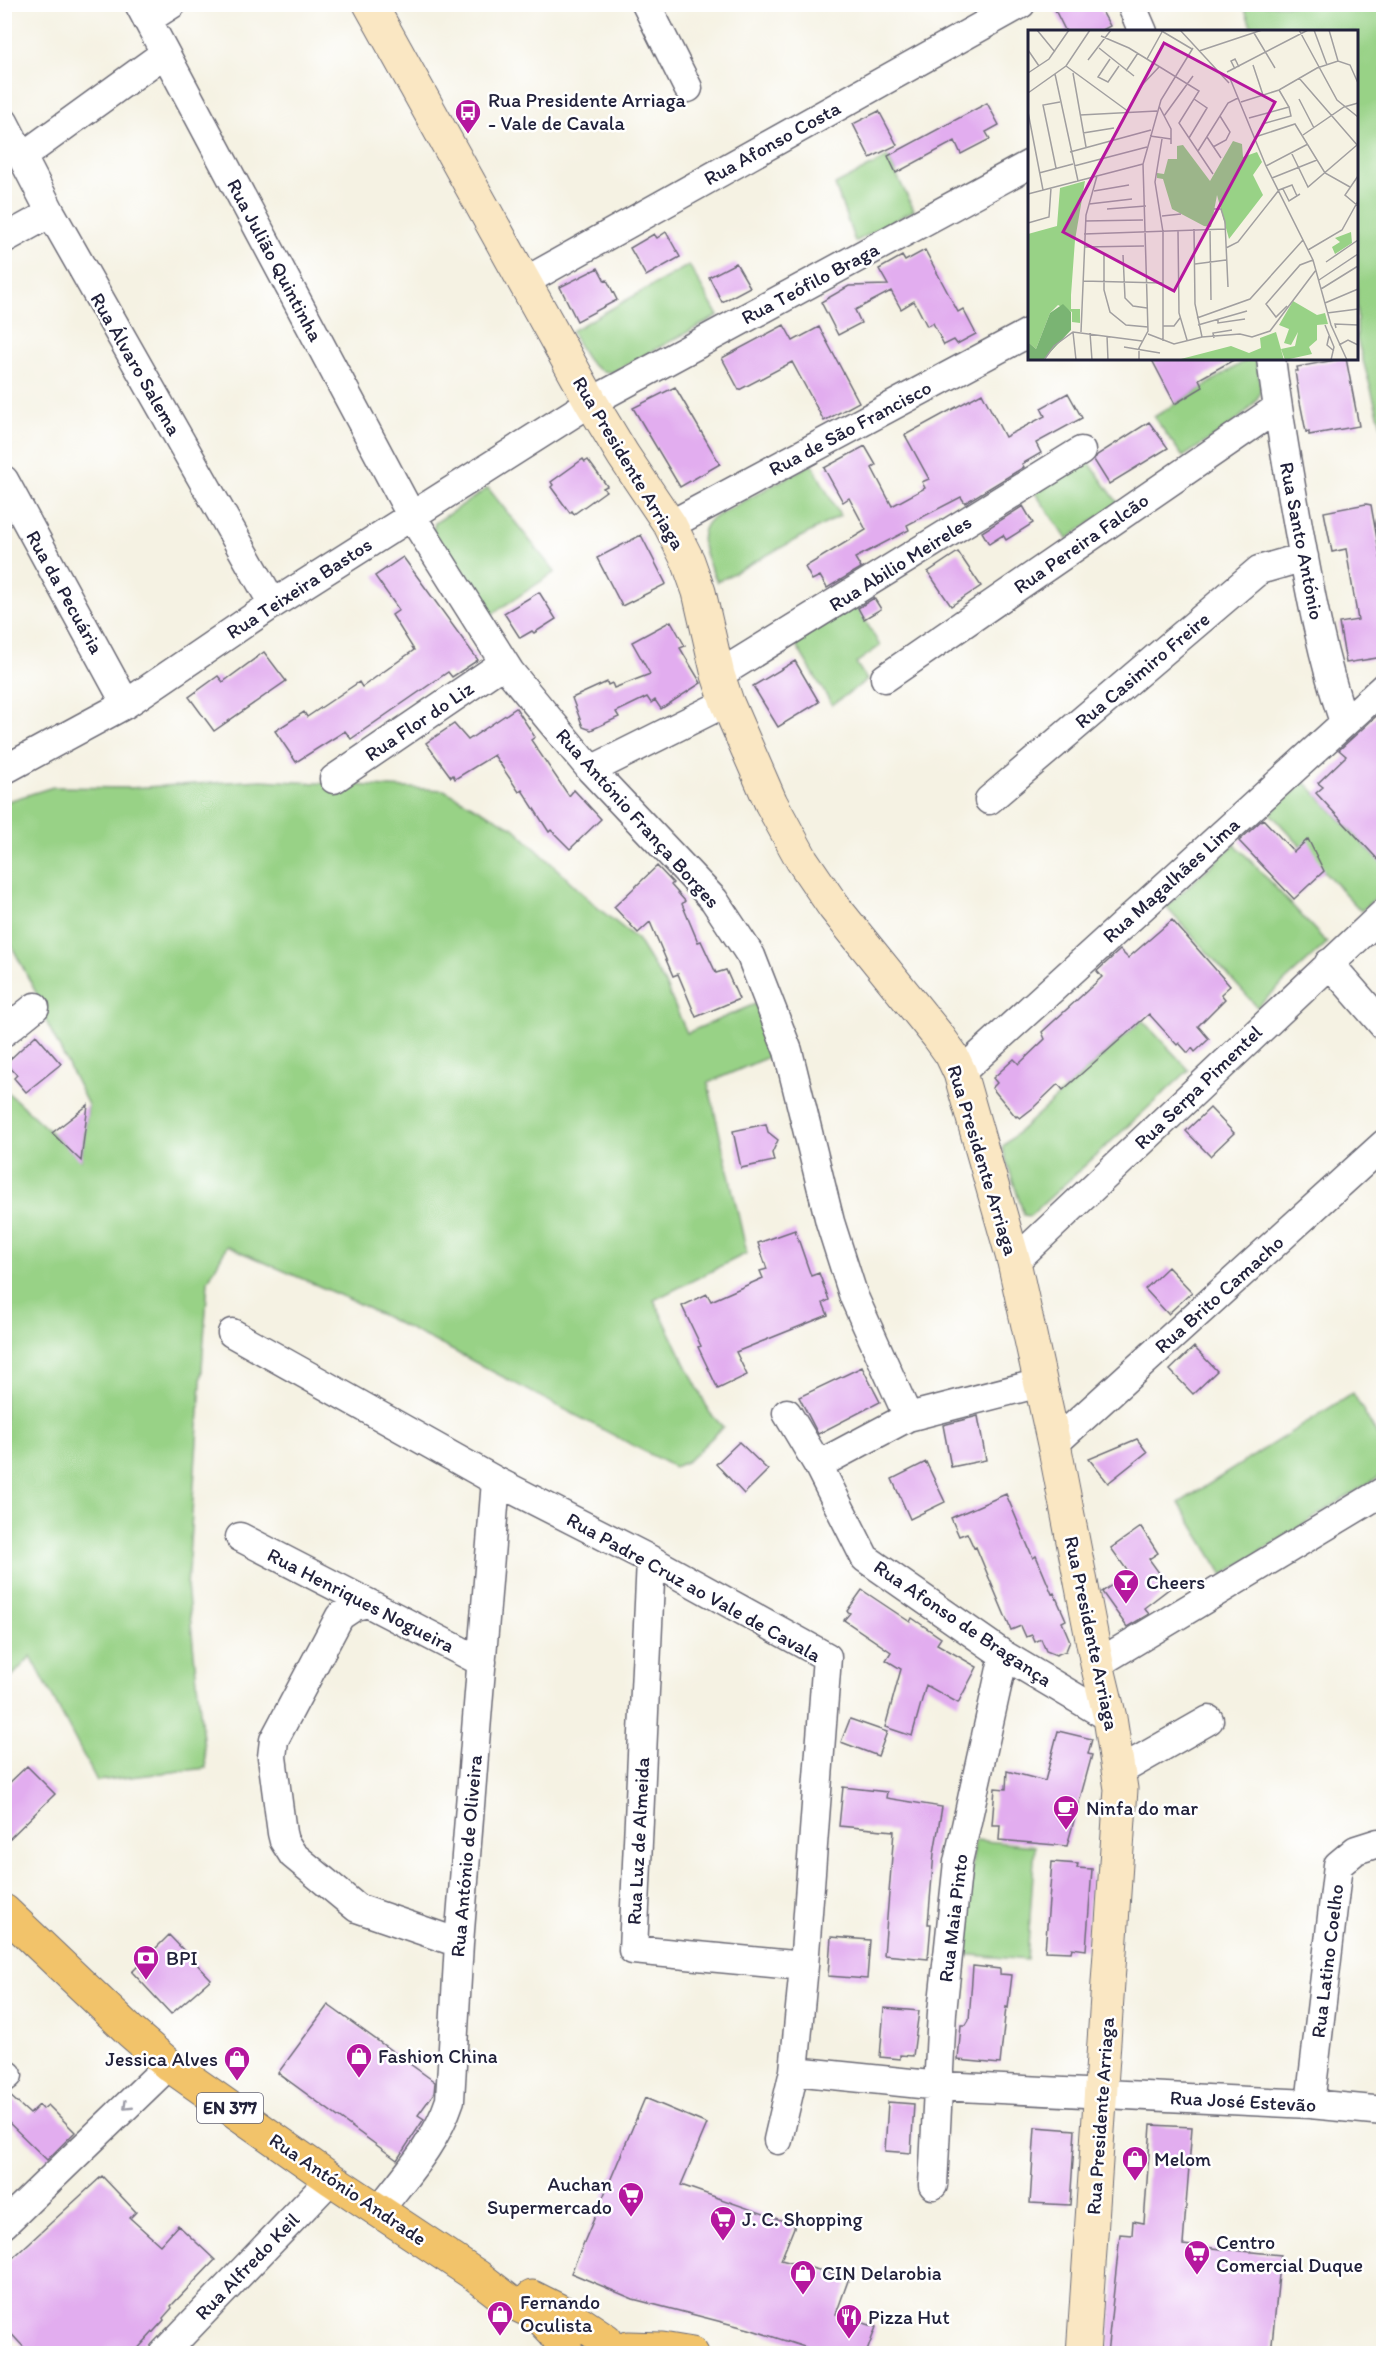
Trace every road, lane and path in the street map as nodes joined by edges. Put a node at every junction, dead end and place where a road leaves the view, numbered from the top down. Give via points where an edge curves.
1 (172, 4) edge
2 (370, 4) edge
3 (646, 4) edge
4 (1021, 4) edge
5 (1131, 4) edge
6 (143, 12) edge
7 (1142, 30) edge
8 (165, 53) junction
9 (688, 88) dead end
10 (4, 122) edge
11 (23, 156) junction
12 (1028, 165) edge
13 (51, 213) junction
14 (4, 239) edge
15 (524, 282) junction
16 (1028, 333) edge
17 (1271, 360) edge
18 (591, 402) junction
19 (1277, 408) junction
20 (1081, 451) dead end
21 (4, 480) edge
22 (411, 515) junction
23 (670, 525) junction
24 (1304, 556) junction
25 (273, 604) junction
26 (504, 663) junction
27 (885, 678) dead end
28 (1383, 687) edge
29 (722, 689) junction
30 (126, 704) junction
31 (1344, 722) junction
32 (591, 770) junction
33 (4, 771) edge
34 (334, 779) dead end
35 (989, 800) dead end
36 (1383, 913) edge
37 (1329, 963) junction
38 (35, 1007) dead end
39 (1383, 1026) edge
40 (4, 1032) edge
41 (960, 1073) junction
42 (1383, 1144) edge
43 (1014, 1262) junction
44 (232, 1333) dead end
45 (1040, 1383) junction
46 (787, 1413) dead end
47 (909, 1417) junction
48 (1054, 1444) junction
49 (818, 1465) junction
50 (496, 1481) junction
51 (1376, 1501) edge
52 (240, 1537) dead end
53 (651, 1560) junction
54 (368, 1604) junction
55 (1004, 1655) junction
56 (482, 1662) junction
57 (1097, 1664) junction
58 (1110, 1718) junction
59 (1209, 1720) dead end
60 (1118, 1772) junction
61 (1378, 1843) dead end
62 (6, 1917) edge
63 (459, 1944) junction
64 (804, 1966) junction
65 (169, 2066) junction
66 (794, 2071) junction
67 (940, 2086) junction
68 (1102, 2095) junction
69 (1310, 2104) junction
70 (1383, 2111) edge
71 (778, 2140) dead end
72 (331, 2179) junction
73 (933, 2185) dead end
74 (379, 2210) junction
75 (4, 2224) edge
76 (477, 2276) junction
77 (612, 2349) edge
78 (163, 2354) edge
79 (568, 2354) edge
80 (692, 2354) edge
81 (1083, 2354) edge

1 - 6 street
2 - 15 street, Rua Presidente Arriaga
3 - 9 street
4 - 15 street, Rua Afonso Costa
5 - 7 street
6 - 8 street, Rua Julião Quintinha
8 - 11 street
8 - 22 street, Rua Julião Quintinha
10 - 11 street, Rua Álvaro Salema
11 - 13 street, Rua Álvaro Salema
12 - 18 street, Rua Teófilo Braga
13 - 14 street
13 - 25 street, Rua Álvaro Salema
15 - 18 street, Rua Presidente Arriaga
16 - 23 street, Rua de São Francisco
17 - 19 street, Rua Santo António
18 - 22 street, Rua Teixeira Bastos
18 - 23 street, Rua Presidente Arriaga
19 - 24 street, Rua Santo António
19 - 27 street, Rua Pereira Falcão
20 - 29 street, Rua Abilio Meireles
21 - 30 street, Rua da Pecuária
22 - 25 street, Rua Teixeira Bastos
22 - 26 street, Rua António França Borges
23 - 29 street, Rua Presidente Arriaga via 699,592
24 - 31 street, Rua Santo António via 1329,679
24 - 35 street, Rua Casimiro Freire via 1259,570
25 - 30 street, Rua Teixeira Bastos
26 - 32 street, Rua António França Borges
26 - 34 street, Rua Flor do Liz
28 - 31 street, Rua Magalhães Lima
29 - 32 street, Rua Abilio Meireles
29 - 41 street, Rua Presidente Arriaga via 771,803 802,860 834,907 938,1036
30 - 33 street, Rua Teixeira Bastos
31 - 41 street, Rua Magalhães Lima
32 - 47 street, Rua António França Borges via 714,900 751,956 788,1051 830,1222 854,1297
36 - 37 street, Rua Serpa Pimentel
37 - 39 street
37 - 43 street, Rua Serpa Pimentel
38 - 40 street
41 - 43 street, Rua Presidente Arriaga
42 - 48 street, Rua Brito Camacho
43 - 45 street, Rua Presidente Arriaga
44 - 50 street, Rua Padre Cruz ao Vale de Cavala
45 - 47 street
45 - 48 street, Rua Presidente Arriaga
46 - 49 street, Rua Afonso de Bragança
47 - 49 street
48 - 57 street, Rua Presidente Arriaga
49 - 55 street, Rua Afonso de Bragança via 865,1558
50 - 53 street, Rua Padre Cruz ao Vale de Cavala
50 - 56 street, Rua António de Oliveira
51 - 57 street
52 - 54 street, Rua Henriques Nogueira
53 - 64 street, Rua Padre Cruz ao Vale de Cavala via 827,1657
53 - 64 street, Rua Luz de Almeida via 633,1950
54 - 56 street, Rua Henriques Nogueira
54 - 63 street via 356,1606 340,1617 274,1740 272,1757 282,1837 293,1855 354,1906
55 - 58 street, Rua Afonso de Bragança
55 - 67 street, Rua Maia Pinto via 958,1862 942,2012
56 - 63 street, Rua António de Oliveira
57 - 58 street, Rua Presidente Arriaga
58 - 60 street, Rua Presidente Arriaga
59 - 60 street
60 - 68 street, Rua Presidente Arriaga
61 - 69 street, Rua Latino Coelho via 1356,1850 1338,1865
62 - 65 main road, Rua António Andrade / EN 377
63 - 74 street, Rua António de Oliveira via 450,2100 434,2138
64 - 66 street, Rua Padre Cruz ao Vale de Cavala
65 - 72 main road, Rua António Andrade / EN 377
65 -> 75 street
66 - 67 street
66 - 71 street, Rua Padre Cruz ao Vale de Cavala
67 - 68 street
67 - 73 street, Rua Maia Pinto
68 - 69 street, Rua José Estevão
68 - 81 street, Rua Presidente Arriaga
69 - 70 street, Rua José Estevão
72 - 74 main road, Rua António Andrade / EN 377
72 - 78 street, Rua Alfredo Keil
74 - 76 main road, Rua António Andrade / EN 377
76 - 77 main road, Rua António Andrade / EN 377 via 514,2288 570,2316
76 - 79 main road, Rua António Andrade / EN 377 via 509,2301 538,2315
77 - 80 main road, Rua António Andrade / EN 377

